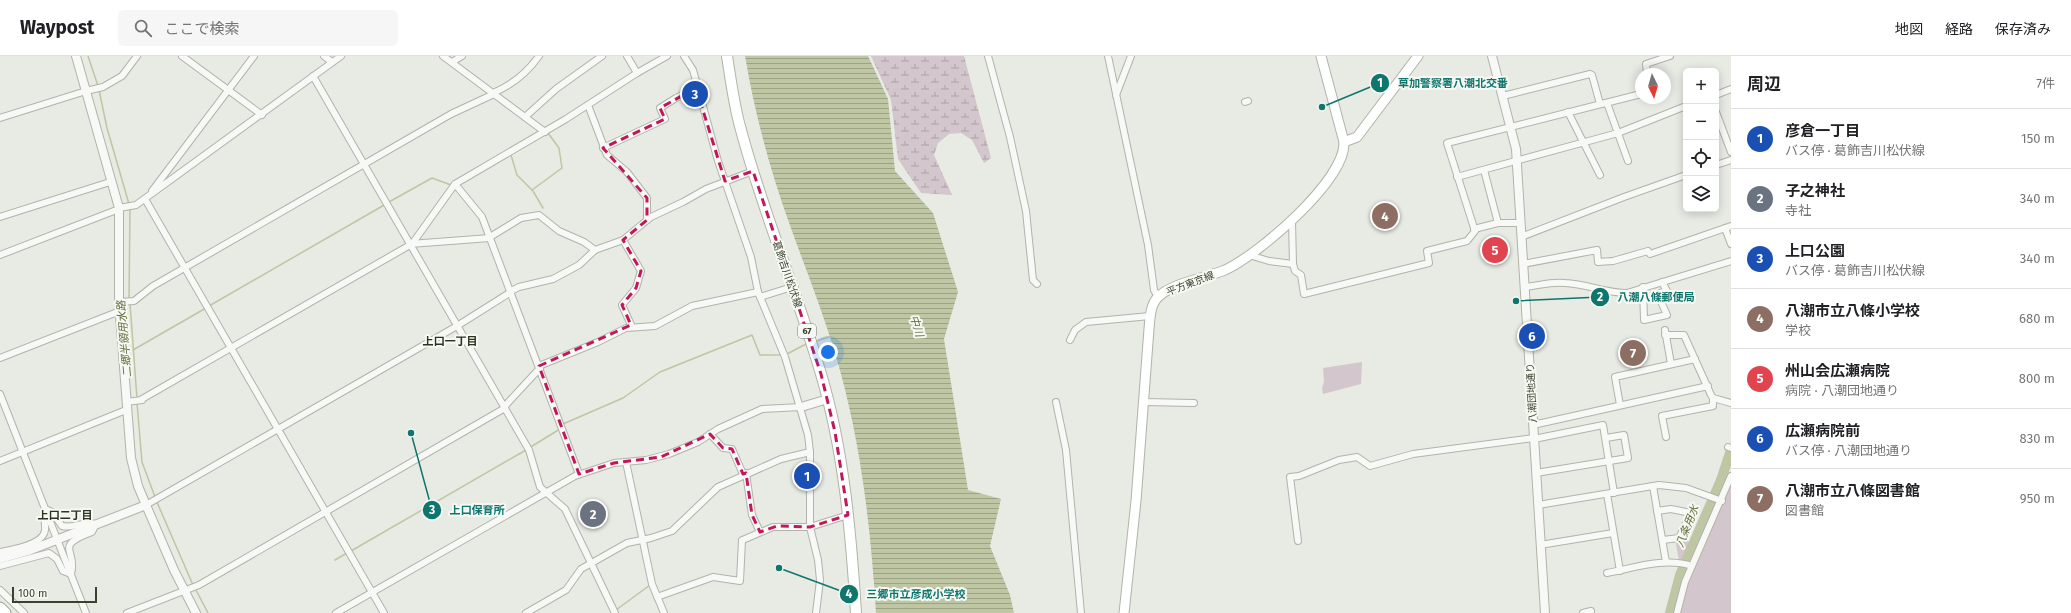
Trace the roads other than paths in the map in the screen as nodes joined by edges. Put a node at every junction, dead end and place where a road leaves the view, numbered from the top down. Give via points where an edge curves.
1 (76, 56) edge
2 (137, 56) edge
3 (182, 56) edge
4 (254, 56) edge
5 (324, 56) edge
6 (341, 56) edge
7 (443, 56) edge
8 (462, 56) edge
9 (539, 56) edge
10 (602, 56) edge
11 (627, 56) edge
12 (667, 56) edge
13 (684, 56) edge
14 (727, 56) edge
15 (988, 56) edge
16 (1108, 56) edge
17 (1131, 56) edge
18 (1321, 56) edge
19 (1418, 56) edge
20 (1492, 56) edge
21 (1670, 56) edge
22 (332, 62) junction
23 (452, 62) junction
24 (1646, 68) edge
25 (637, 72) junction
26 (313, 76) junction
27 (696, 88) junction
28 (1731, 89) edge
29 (228, 90) junction
30 (86, 91) junction
31 (494, 93) junction
32 (1719, 93) edge
33 (1116, 95) junction
34 (1503, 96) junction
35 (1635, 96) edge
36 (1607, 103) junction
37 (1600, 104) junction
38 (588, 105) junction
39 (1683, 107) edge
40 (1568, 112) junction
41 (262, 115) junction
42 (0, 118) edge
43 (525, 118) junction
44 (1719, 120) edge
45 (1510, 127) junction
46 (545, 132) junction
47 (1618, 133) junction
48 (1344, 142) junction
49 (1583, 143) junction
50 (603, 148) junction
51 (1731, 152) edge
52 (1731, 160) edge
53 (1517, 161) junction
54 (1628, 161) dead end
55 (364, 164) junction
56 (1719, 164) edge
57 (1484, 170) junction
58 (753, 171) junction
59 (1600, 175) dead end
60 (1457, 177) junction
61 (1683, 177) edge
62 (725, 181) junction
63 (110, 182) junction
64 (455, 184) junction
65 (146, 198) junction
66 (119, 208) junction
67 (0, 217) edge
68 (647, 220) junction
69 (1292, 221) junction
70 (1521, 223) junction
71 (1498, 224) junction
72 (1728, 227) edge
73 (1474, 229) junction
74 (1521, 236) junction
75 (490, 237) junction
76 (622, 240) junction
77 (1731, 244) edge
78 (410, 245) junction
79 (595, 250) junction
80 (0, 255) edge
81 (1249, 255) junction
82 (1731, 261) edge
83 (1293, 264) junction
84 (1523, 264) junction
85 (184, 268) junction
86 (1662, 282) junction
87 (1037, 284) dead end
88 (792, 287) junction
89 (1524, 287) junction
90 (1643, 287) junction
91 (511, 292) junction
92 (759, 294) junction
93 (1158, 297) junction
94 (119, 302) junction
95 (120, 311) junction
96 (1150, 316) junction
97 (457, 326) junction
98 (632, 328) junction
99 (1070, 340) dead end
100 (231, 348) junction
101 (0, 358) edge
102 (1695, 359) junction
103 (1670, 364) junction
104 (539, 367) junction
105 (1708, 386) junction
106 (0, 394) edge
107 (1713, 398) junction
108 (828, 399) junction
109 (1056, 402) dead end
110 (1144, 402) junction
111 (1194, 403) dead end
112 (1731, 403) edge
113 (1620, 405) junction
114 (126, 406) junction
115 (801, 407) junction
116 (505, 408) junction
117 (1533, 425) junction
118 (278, 430) junction
119 (710, 434) junction
120 (1666, 437) dead end
121 (1606, 438) junction
122 (1534, 439) junction
123 (23, 452) junction
124 (810, 452) junction
125 (0, 461) edge
126 (1609, 461) junction
127 (626, 462) junction
128 (1536, 473) junction
129 (579, 474) junction
130 (745, 474) junction
131 (1731, 476) edge
132 (1653, 486) junction
133 (546, 492) junction
134 (1614, 493) junction
135 (1607, 494) junction
136 (1720, 500) junction
137 (146, 505) junction
138 (1538, 505) junction
139 (46, 509) junction
140 (325, 511) junction
141 (1657, 511) junction
142 (848, 515) junction
143 (96, 524) junction
144 (810, 527) junction
145 (760, 532) junction
146 (1613, 533) junction
147 (643, 539) junction
148 (58, 540) junction
149 (1663, 540) junction
150 (1298, 541) dead end
151 (1540, 545) junction
152 (0, 552) edge
153 (0, 559) edge
154 (1666, 562) junction
155 (591, 564) junction
156 (0, 566) edge
157 (1692, 566) junction
158 (1620, 570) junction
159 (1606, 573) dead end
160 (71, 574) junction
161 (0, 590) edge
162 (184, 591) junction
163 (372, 592) junction
164 (657, 597) junction
165 (0, 608) edge
166 (1591, 611) dead end
167 (5, 613) edge
168 (24, 613) edge
169 (86, 613) edge
170 (127, 613) edge
171 (196, 613) edge
172 (336, 613) edge
173 (384, 613) edge
174 (526, 613) edge
175 (614, 613) edge
176 (664, 613) edge
177 (816, 613) edge
178 (856, 613) edge
179 (1081, 613) edge
180 (1124, 613) edge
181 (1545, 613) edge
182 (1583, 613) edge
183 (1677, 613) edge

1 - 30 street
2 - 30 street via 122,76 101,88
3 - 29 street
4 - 29 street
5 - 22 street
6 - 22 street
7 - 23 street
8 - 23 street
9 - 31 street via 510,85
10 - 43 street via 556,89
11 - 25 street
12 - 25 street
13 - 27 street via 692,70
14 - 58 main road, 葛飾吉川松伏線 / 67 via 739,124
15 - 87 street via 1010,137 1024,204 1033,280
16 - 33 street
17 - 33 street
18 - 48 main road, 平方東京線
19 - 48 main road via 1357,137
20 - 34 street, 八潮団地通り
21 - 24 street via 1646,64
22 - 26 street
23 - 31 street
25 - 38 street
26 - 41 street
26 - 55 street
27 - 50 street via 660,108 664,119
27 - 62 street
28 - 32 street
29 - 41 street
29 - 65 street
30 - 42 street
30 - 63 street
31 - 43 street
31 - 55 street via 451,114
33 - 93 street via 1148,245 1154,290
34 - 37 street via 1590,74
34 - 45 street, 八潮団地通り
35 - 36 street
36 - 37 street
36 - 47 street
37 - 40 street
38 - 46 street
38 - 50 street
39 - 47 street
40 - 45 street
40 - 49 street
41 - 65 street
43 - 46 street
44 - 51 street
45 - 53 street, 八潮団地通り
45 - 60 street via 1447,143
46 - 64 street
47 - 49 street
47 - 54 street
48 - 69 main road, 平方東京線 via 1339,164
49 - 53 street
49 - 59 street
50 - 68 street via 645,194
52 - 56 street
53 - 57 street
53 - 70 street, 八潮団地通り
55 - 78 street
55 - 85 street
57 - 60 street
57 - 71 street
58 - 62 street
58 - 88 main road, 葛飾吉川松伏線 / 67
60 - 73 street
61 - 74 street via 1624,196
62 - 68 street
62 - 92 street via 746,242
63 - 66 street
63 - 67 street
64 - 75 street via 482,217
64 - 78 street
65 - 66 street via 134,206
65 - 85 street
66 - 80 street
66 - 94 street
68 - 76 street
69 - 81 main road, 平方東京線
69 - 83 street
70 - 71 street
70 - 74 street, 八潮団地通り
71 - 73 street
72 - 77 street
72 - 84 street via 1613,261 1598,262 1596,250
73 - 83 street via 1467,240 1427,251 1429,263 1311,294 1304,294 1301,275 1295,271
74 - 84 street, 八潮団地通り
75 - 78 street
75 - 79 street via 521,218 539,215 559,231
75 - 91 street
76 - 79 street
76 - 98 street via 641,271 636,288 622,305
78 - 97 street
78 - 100 street
79 - 91 street via 579,265 553,279 519,287
81 - 83 street
81 - 93 main road, 平方東京線 via 1226,269
82 - 86 street
84 - 89 street, 八潮団地通り
85 - 94 street via 153,286 134,301
85 - 100 street
86 - 90 street
86 - 90 street via 1667,291 1660,293 1659,297 1667,315 1644,320
88 - 92 street
88 - 108 main road, 葛飾吉川松伏線 / 67
89 - 90 street via 1553,282 1612,293 1628,293
89 - 117 street, 八潮団地通り
91 - 97 street
91 - 104 street
92 - 98 street via 692,306 655,326
92 - 115 street via 781,345
93 - 96 main road, 平方東京線
94 - 95 street
95 - 101 street
95 - 114 street
96 - 99 street via 1086,322 1075,330
96 - 110 main road, 平方東京線
97 - 116 street
97 - 118 street
98 - 104 street via 626,328
100 - 114 street via 142,400
100 - 118 street
102 - 103 street
102 - 103 street via 1684,335 1665,332
102 - 105 street
103 - 113 street via 1615,377
104 - 116 street
104 - 129 street
105 - 107 street
105 - 113 street
106 - 123 street
107 - 112 street
107 - 120 street via 1713,406 1662,416
108 - 115 street
108 - 142 main road, 葛飾吉川松伏線 / 67
109 - 179 street via 1066,450
110 - 111 street
110 - 180 main road, 平方東京線
113 - 117 street
114 - 123 street
114 - 137 street via 131,458
115 - 119 street via 762,409
115 - 124 street
116 - 133 street via 528,450 540,487
116 - 140 street
117 - 122 street, 八潮団地通り
118 - 137 street
118 - 140 street
119 - 127 street via 698,442 662,457
119 - 130 street via 722,448 732,449
121 - 122 street via 1603,425
121 - 126 street
121 - 126 street via 1624,435 1627,450 1628,458
122 - 128 street, 八潮団地通り
122 - 150 street via 1413,454 1370,466 1358,457 1290,477
123 - 125 street
123 - 139 street
124 - 130 street via 781,458
124 - 144 street
126 - 128 street
126 - 134 street
127 - 129 street
127 - 147 street
128 - 138 street, 八潮団地通り
129 - 133 street
130 - 145 street via 752,515
130 - 147 street via 718,487 672,531
131 - 136 street
132 - 134 street
132 - 136 street via 1681,488
132 - 141 street
133 - 155 street via 565,509
133 - 163 street
134 - 135 street
135 - 138 street
135 - 146 street
136 - 157 street
137 - 143 street
137 - 162 street
138 - 151 street, 八潮団地通り
139 - 143 street via 52,512 62,526 68,527 86,521
139 - 148 street
139 - 152 street via 43,516 45,531 42,538
140 - 162 street
140 - 163 street
141 - 149 street
141 - 149 street via 1672,509 1691,513 1679,538
142 - 144 street
142 - 178 main road, 葛飾吉川松伏線 / 67
143 - 148 street
143 - 160 street via 92,532 78,538 69,546 68,553 73,566
144 - 145 street via 777,526
144 - 177 street via 820,580
145 - 164 street via 742,540 740,581 719,577 708,578
146 - 151 street
146 - 158 street
147 - 155 street via 627,543
147 - 164 street
148 - 153 street
148 - 160 street
149 - 154 street
151 - 181 street, 八潮団地通り
154 - 157 street
154 - 158 street
155 - 174 street via 581,569 566,590
155 - 175 street
156 - 160 street via 49,553 57,559 63,571
157 - 183 street
158 - 159 street
160 - 169 street
161 - 168 street
162 - 170 street
162 - 171 street
163 - 172 street
163 - 173 street
164 - 176 street
165 - 167 highway
166 - 182 street

